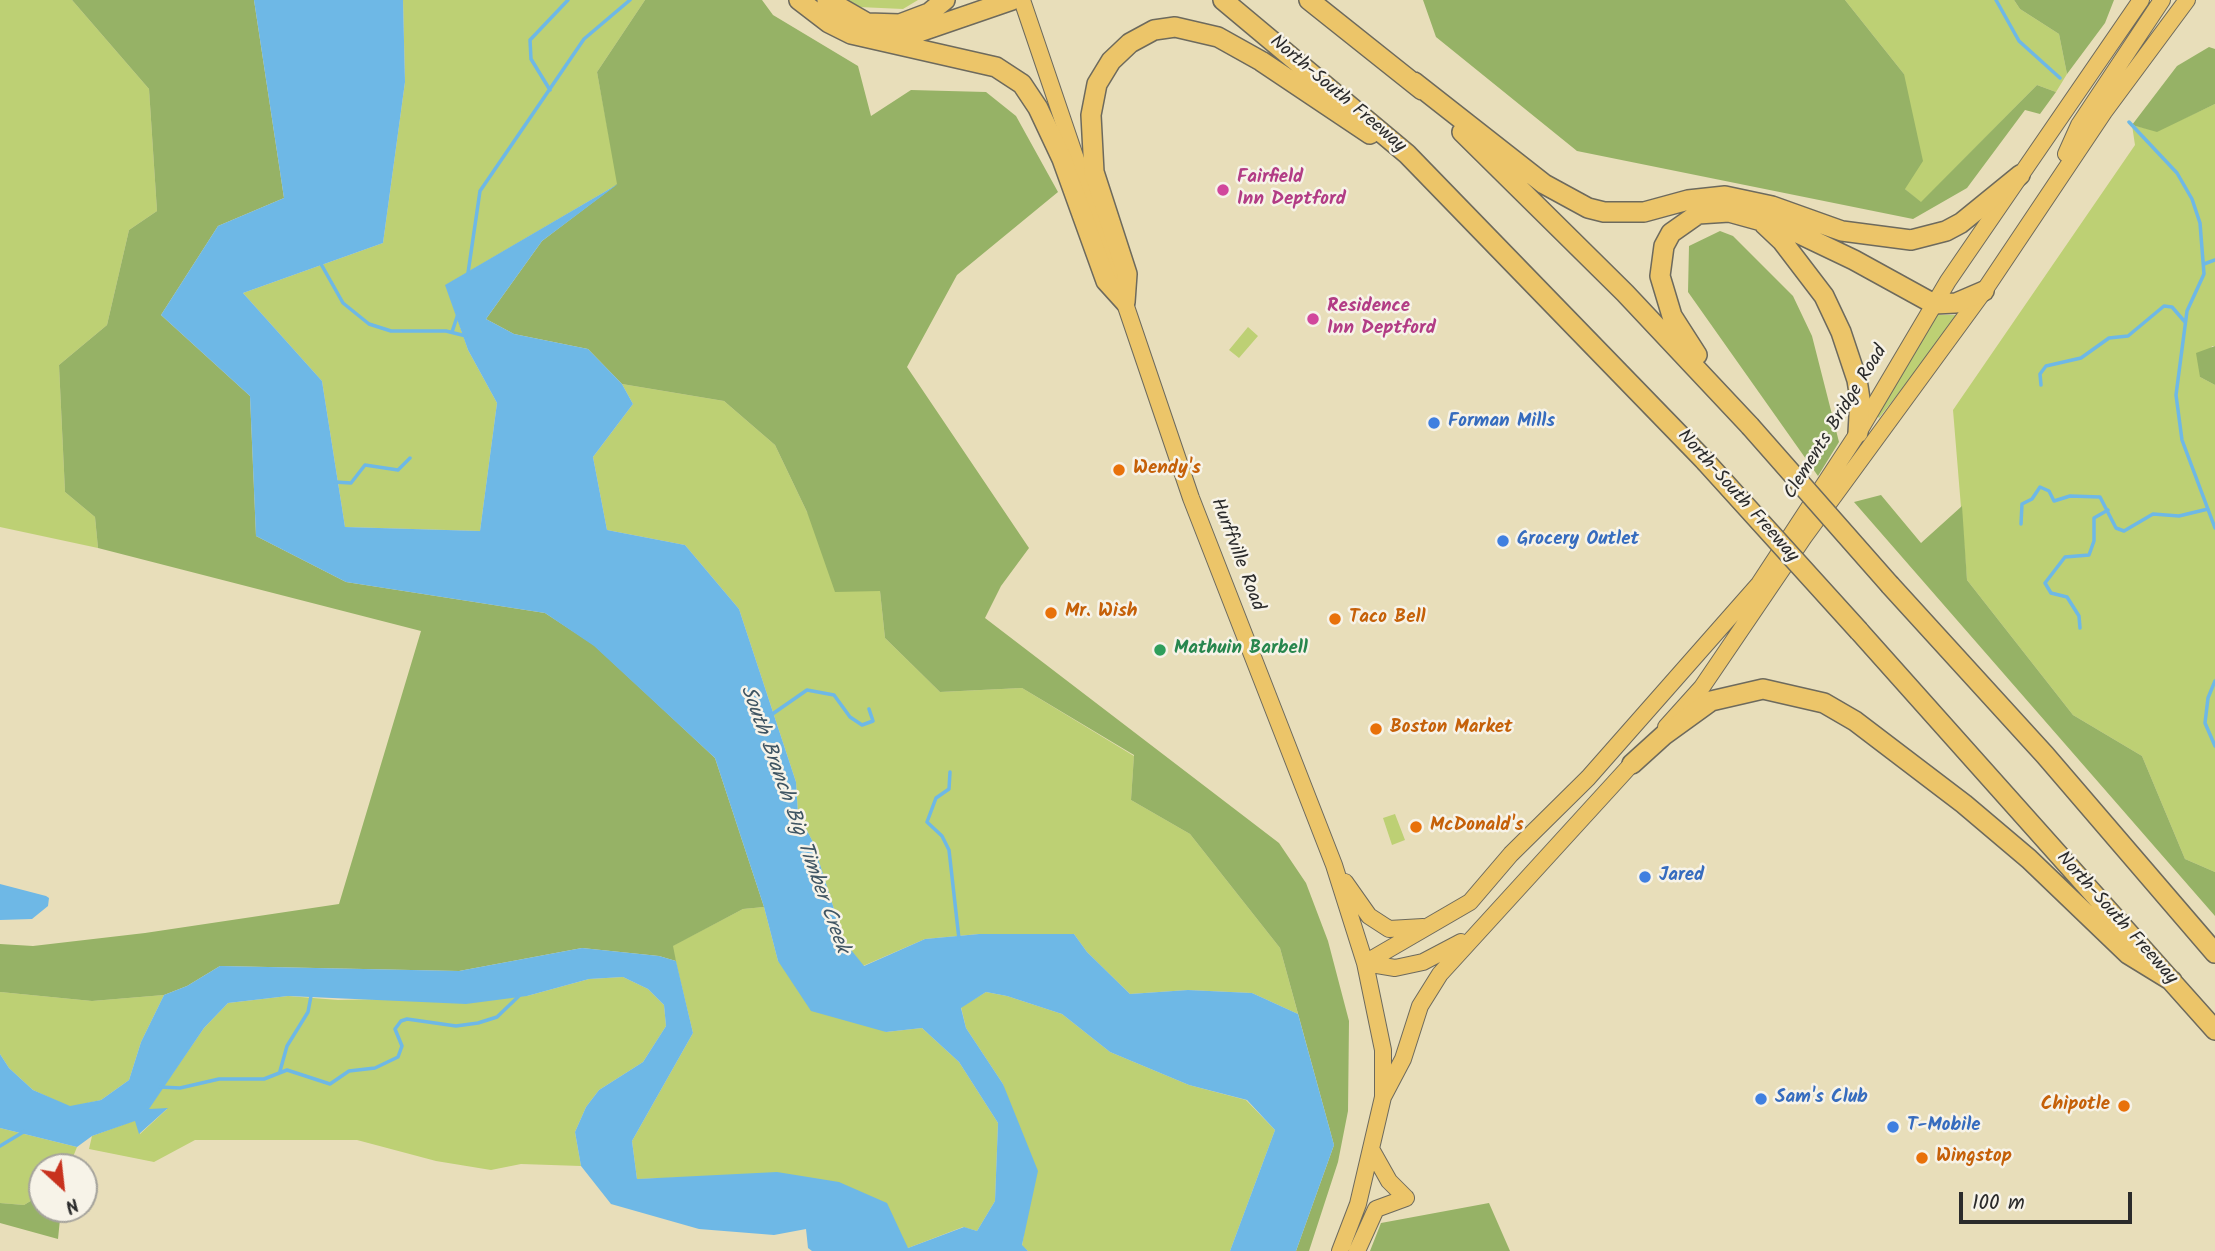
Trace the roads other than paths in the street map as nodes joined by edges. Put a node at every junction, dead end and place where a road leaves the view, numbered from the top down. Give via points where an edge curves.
1 (799, 0) edge
2 (827, 0) edge
3 (945, 0) edge
4 (1012, 0) edge
5 (1022, 0) edge
6 (1223, 0) edge
7 (1309, 0) edge
8 (2141, 0) edge
9 (2162, 0) edge
10 (2187, 0) edge
11 (2174, 8) edge
12 (881, 41) junction
13 (1414, 82) junction
14 (1407, 154) junction
15 (2020, 175) junction
16 (2048, 195) junction
17 (1758, 219) junction
18 (1984, 291) junction
19 (1125, 302) junction
20 (1934, 304) junction
21 (1749, 426) junction
22 (1858, 433) junction
23 (1632, 764) junction
24 (1334, 865) junction
25 (1433, 926) junction
26 (1479, 930) junction
27 (2215, 953) edge
28 (1365, 963) junction
29 (2172, 981) junction
30 (2215, 1030) edge
31 (1383, 1097) junction
32 (1371, 1149) junction
33 (1340, 1251) edge
34 (1357, 1251) edge

1 - 12 highway via 829,23
2 - 3 highway via 867,23 900,24 929,13
4 - 12 highway
5 - 19 main road, Hurffville Road
6 - 14 highway, North-South Freeway
7 - 13 highway
8 - 15 main road, Clements Bridge Road
9 - 16 main road via 2079,125
10 - 11 main road, Clements Bridge Road
11 - 16 main road, Clements Bridge Road
12 - 19 highway via 996,67 1023,84 1062,159 1106,281
13 - 15 highway via 1544,184 1604,212 1644,212 1725,196 1772,206 1842,231 1912,240 1946,231 1978,213
13 - 21 highway via 1679,349
14 - 19 highway via 1218,37 1175,27 1137,38 1105,68 1094,91 1091,115 1094,172 1127,274
14 - 29 highway, North-South Freeway, bridge via 1705,461
15 - 20 main road, Clements Bridge Road
16 - 18 main road, Clements Bridge Road
17 - 20 highway via 1854,260
17 - 21 highway via 1729,212 1698,214 1671,233 1660,276 1672,316
17 - 22 highway via 1782,241 1824,296 1842,332 1857,380
18 - 20 highway via 1956,303
18 - 23 main road, Clements Bridge Road via 1804,537 1702,687
19 - 24 main road, Hurffville Road via 1200,523
20 - 22 main road, Clements Bridge Road
21 - 27 highway, bridge via 2045,755
22 - 25 main road, Clements Bridge Road via 1738,610 1470,902
23 - 26 main road, Clements Bridge Road
23 - 29 highway via 1711,701 1763,689 1824,703 1964,804 2128,954
24 - 25 main road via 1369,916 1389,929
24 - 28 main road, Hurffville Road
25 - 28 main road, Clements Bridge Road
26 - 28 main road, Clements Bridge Road via 1423,962 1395,968
26 - 31 main road, Clements Bridge Road via 1440,974 1420,1006 1403,1059
28 - 31 main road, Clements Bridge Road via 1383,1049
29 - 30 highway, North-South Freeway
31 - 32 main road, Clements Bridge Road
32 - 33 main road, Clements Bridge Road via 1358,1204
32 - 34 main road via 1389,1181 1406,1198 1376,1209

